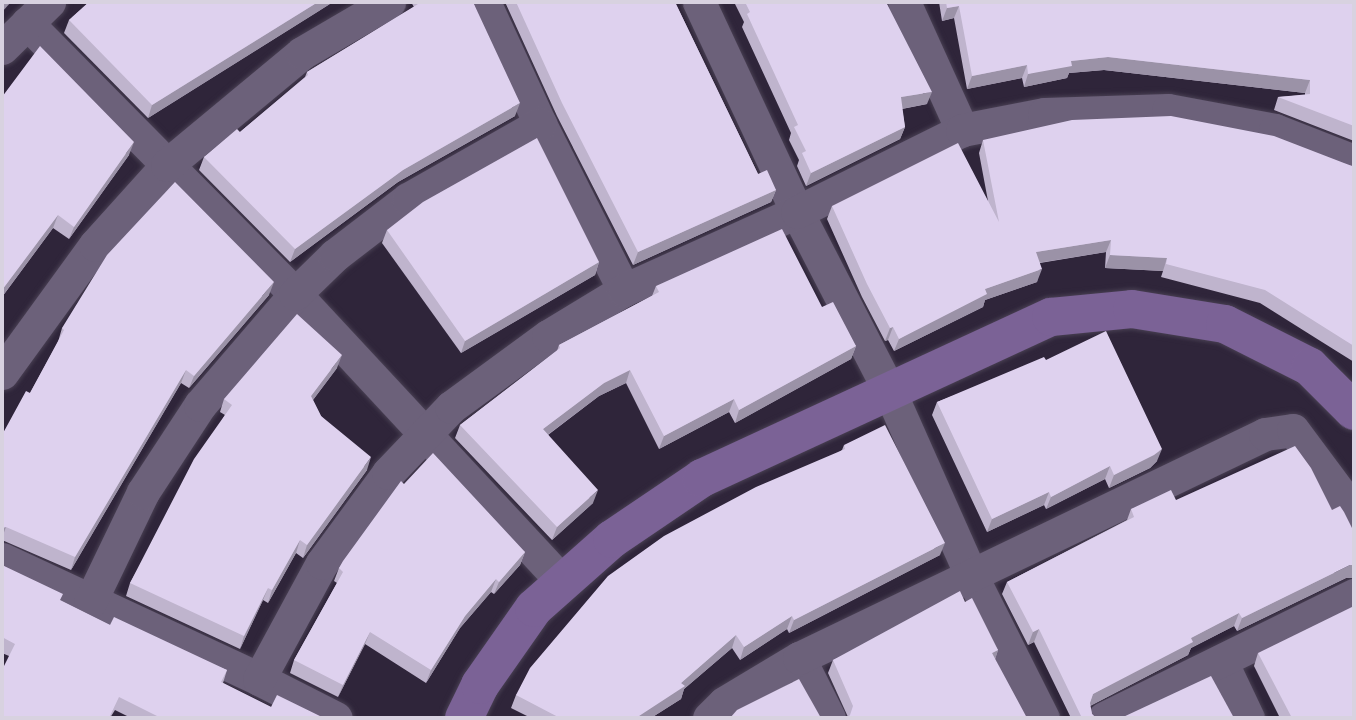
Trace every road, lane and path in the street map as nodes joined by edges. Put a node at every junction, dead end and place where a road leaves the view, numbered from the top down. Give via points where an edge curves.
1 (389, 2) edge
2 (484, 2) edge
3 (699, 2) edge
4 (904, 2) edge
5 (38, 12) edge
6 (2, 48) edge
7 (540, 124) junction
8 (962, 130) junction
9 (1354, 161) edge
10 (167, 165) junction
11 (797, 212) junction
12 (624, 290) junction
13 (295, 294) junction
14 (2, 373) edge
15 (889, 390) junction
16 (1354, 411) edge
17 (425, 434) junction
18 (1354, 512) edge
19 (2, 559) edge
20 (971, 575) junction
21 (563, 582) junction
22 (1354, 595) edge
23 (89, 602) junction
24 (799, 658) junction
25 (1221, 661) junction
26 (259, 679) junction
27 (336, 718) edge
28 (464, 718) edge
29 (709, 718) edge
30 (829, 718) edge
31 (1043, 718) edge
32 (1104, 718) edge
33 (1248, 718) edge

1 - 10 street via 302,53
2 - 7 street
3 - 11 street
4 - 8 street
5 - 6 street
5 - 10 street
7 - 12 street
7 - 13 street via 408,199 335,255
8 - 9 street via 1044,114 1168,110 1275,130
8 - 11 street
10 - 13 street
10 - 14 street via 96,245
11 - 12 street
11 - 15 street
12 - 17 street via 548,336 451,407
13 - 17 street
13 - 23 street via 200,405 143,492
15 - 16 street via 1051,317 1132,309 1224,324 1310,367
15 - 20 street
15 - 21 street via 702,478 612,539
17 - 21 street
17 - 26 street via 388,473 322,563
18 - 20 street via 1293,430 1265,434
19 - 23 street
20 - 24 street
20 - 31 street
21 - 28 street via 534,608 480,685
22 - 25 street
23 - 26 street
24 - 29 street via 724,703
24 - 30 street
25 - 32 street
25 - 33 street
26 - 27 street

